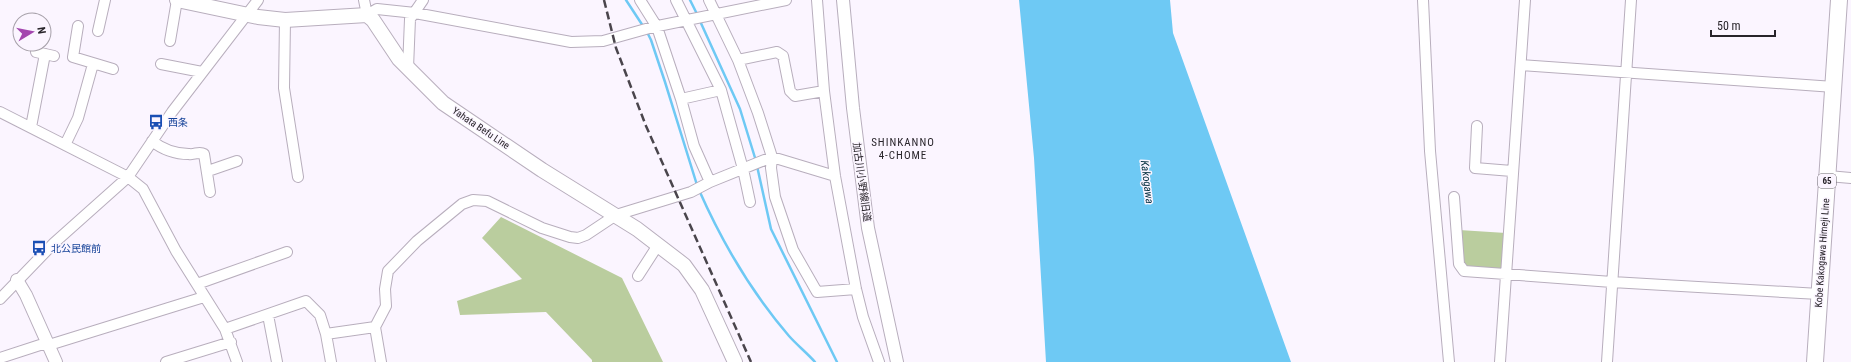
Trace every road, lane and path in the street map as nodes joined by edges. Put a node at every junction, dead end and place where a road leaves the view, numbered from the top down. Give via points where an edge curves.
1 (105, 0) edge
2 (177, 0) edge
3 (258, 0) edge
4 (364, 0) edge
5 (423, 0) edge
6 (640, 0) edge
7 (676, 0) edge
8 (709, 0) edge
9 (786, 0) edge
10 (817, 0) edge
11 (843, 0) edge
12 (1423, 0) edge
13 (1526, 0) edge
14 (1631, 0) edge
15 (1840, 0) edge
16 (773, 1) edge
17 (415, 13) junction
18 (248, 14) junction
19 (367, 15) junction
20 (716, 15) junction
21 (285, 20) junction
22 (686, 20) junction
23 (78, 26) dead end
24 (655, 27) junction
25 (98, 31) dead end
26 (170, 41) dead end
27 (45, 54) dead end
28 (738, 60) junction
29 (93, 64) junction
30 (161, 64) dead end
31 (1521, 66) junction
32 (408, 68) junction
33 (113, 69) dead end
34 (202, 72) junction
35 (1628, 72) junction
36 (1834, 87) junction
37 (721, 90) junction
38 (824, 91) junction
39 (681, 99) junction
40 (0, 112) edge
41 (1477, 126) dead end
42 (31, 127) junction
43 (152, 141) junction
44 (65, 145) junction
45 (769, 158) junction
46 (237, 161) dead end
47 (743, 169) junction
48 (208, 171) junction
49 (1512, 171) junction
50 (836, 176) junction
51 (1828, 176) junction
52 (128, 177) junction
53 (298, 177) dead end
54 (1851, 178) edge
55 (710, 182) junction
56 (210, 192) dead end
57 (1454, 197) dead end
58 (750, 202) dead end
59 (616, 215) junction
60 (658, 245) junction
61 (287, 252) dead end
62 (1506, 275) junction
63 (638, 276) dead end
64 (17, 280) junction
65 (1612, 282) junction
66 (196, 284) junction
67 (856, 289) junction
68 (1819, 294) junction
69 (204, 296) junction
70 (0, 299) edge
71 (268, 315) junction
72 (375, 327) junction
73 (225, 329) junction
74 (326, 334) junction
75 (231, 342) junction
76 (49, 345) junction
77 (0, 358) edge
78 (56, 362) edge
79 (166, 362) edge
80 (237, 362) edge
81 (277, 362) edge
82 (331, 362) edge
83 (381, 362) edge
84 (734, 362) edge
85 (879, 362) edge
86 (897, 362) edge
87 (1449, 362) edge
88 (1500, 362) edge
89 (1608, 362) edge
90 (1815, 362) edge

1 - 25 street
2 - 18 main road
2 - 26 street
3 - 18 street
4 - 19 street
5 - 17 street
6 - 24 street
7 - 22 street
8 - 20 street
9 - 16 street
10 - 38 street
11 - 86 street, 加古川小野線旧道 via 868,228
12 - 87 street via 1430,151
13 - 31 street
14 - 35 street
15 - 36 main road, Kobe Kakogawa Himeji Line / 65
16 - 20 street
17 - 19 street via 377,9
17 - 24 street via 571,42 603,41
17 - 32 street via 410,19
18 - 21 main road
18 - 34 street
19 - 21 main road
19 - 32 main road, Yahata Befu Line
20 - 22 street
20 - 28 street
21 - 53 street via 284,88
22 - 24 street
22 - 37 street
23 - 29 street via 73,57
24 - 39 street
27 - 42 street
28 - 38 street via 777,52 783,56 790,91 795,96
28 - 45 street via 758,113
29 - 33 street
29 - 44 street via 78,118
30 - 34 street
31 - 35 street
31 - 49 street
32 - 59 main road, Yahata Befu Line via 443,103 542,170
34 - 43 street
35 - 36 street
35 - 65 street
36 - 51 main road, Kobe Kakogawa Himeji Line / 65
37 - 39 street
37 - 47 street
38 - 50 street
39 - 55 street via 694,146
40 - 42 street
41 - 49 street via 1475,168
42 - 44 street
43 - 48 street via 163,149 204,154
43 - 52 street
44 - 52 street
45 - 47 street
45 - 50 street
45 - 67 street via 775,197 793,250 817,292
46 - 48 street
47 - 55 street
47 - 58 street
48 - 56 street
49 - 62 street
50 - 67 street
51 - 54 street
51 - 68 main road, Kobe Kakogawa Himeji Line / 65
52 - 64 street
52 - 66 street via 143,188
55 - 59 street via 690,192
57 - 62 street via 1461,269
59 - 60 main road, Yahata Befu Line
59 - 72 street via 578,238 542,228 487,201 473,200 462,204 417,241 388,271 386,306
60 - 63 street
60 - 84 main road, Yahata Befu Line via 684,265 702,290
61 - 66 street
62 - 65 street
62 - 88 street
64 - 70 street
64 - 76 street
65 - 68 street
65 - 89 street
66 - 69 street
67 - 85 street
68 - 90 main road, Kobe Kakogawa Himeji Line / 65
69 - 73 street
69 - 76 street
71 - 73 street
71 - 74 street via 306,301 320,315
71 - 81 street
72 - 74 street
72 - 83 street
73 - 75 street
74 - 82 street
75 - 79 street
75 - 80 street
76 - 77 street via 40,345
76 - 78 street

